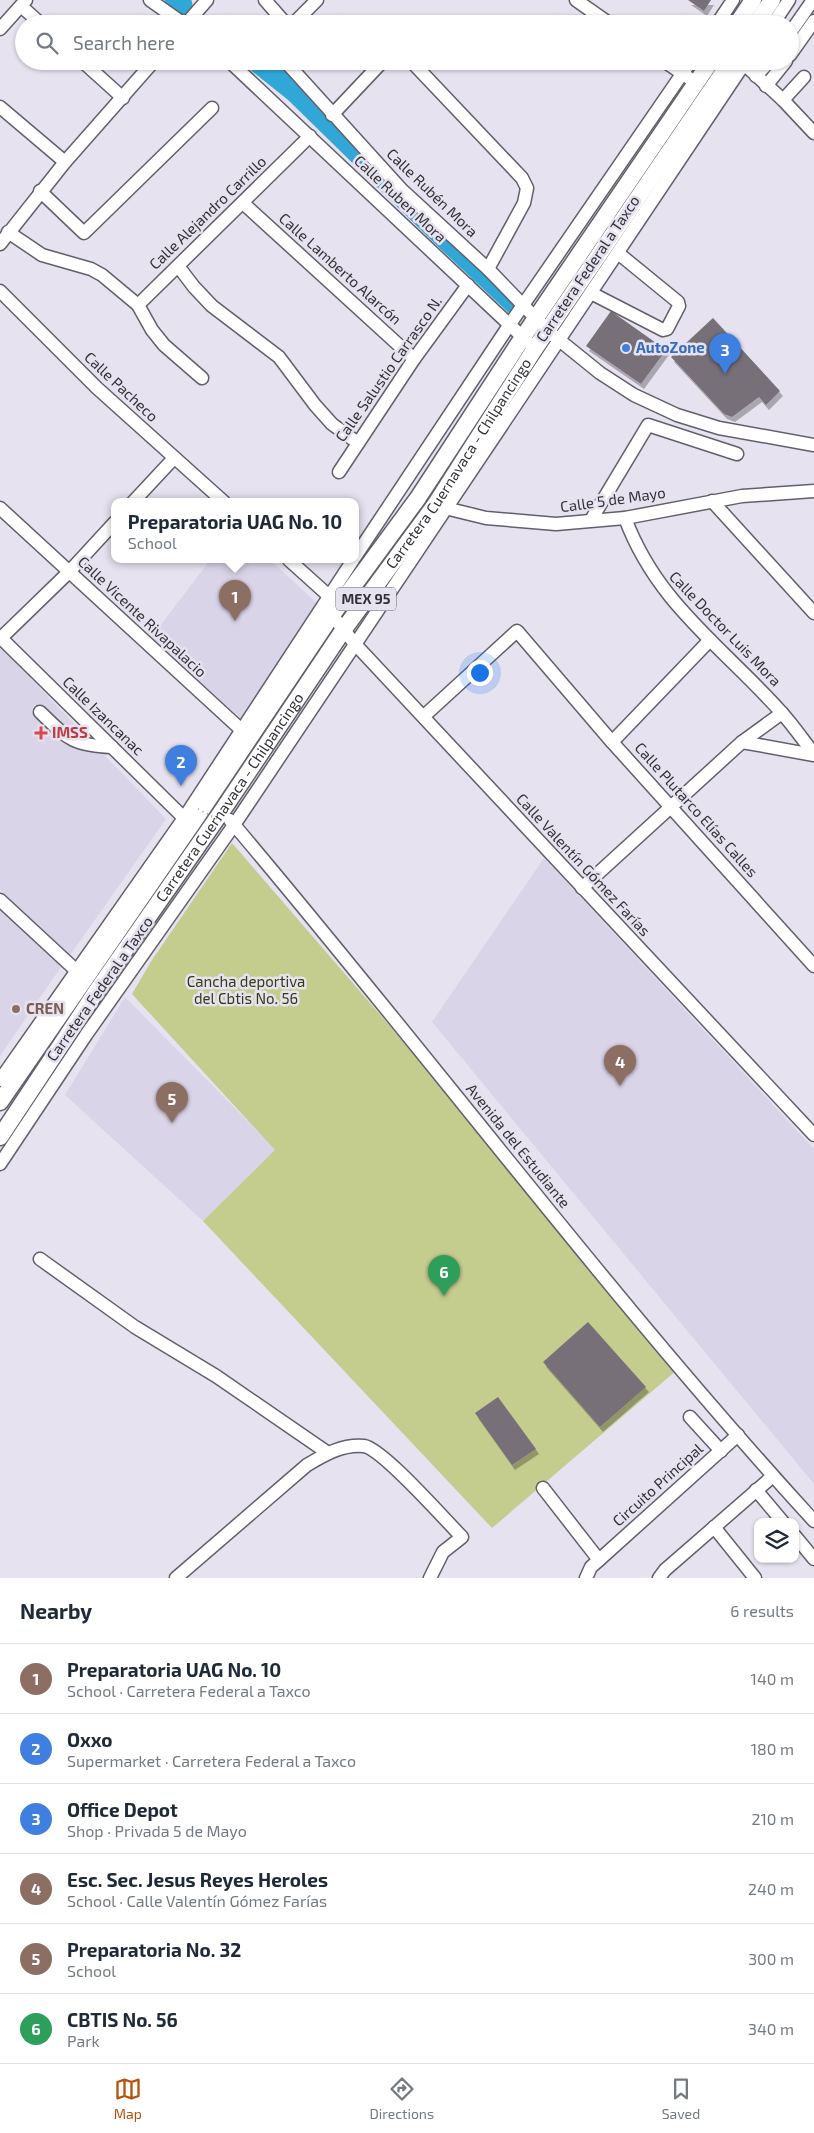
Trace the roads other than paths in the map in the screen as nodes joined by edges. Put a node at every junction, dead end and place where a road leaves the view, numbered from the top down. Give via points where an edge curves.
1 (150, 0) edge
2 (207, 0) edge
3 (265, 0) edge
4 (317, 0) edge
5 (576, 0) edge
6 (733, 0) edge
7 (753, 0) edge
8 (772, 0) edge
9 (789, 0) edge
10 (812, 0) edge
11 (23, 3) edge
12 (33, 15) edge
13 (172, 15) edge
14 (193, 15) edge
15 (278, 15) edge
16 (302, 15) edge
17 (597, 15) edge
18 (723, 15) edge
19 (743, 15) edge
20 (762, 15) edge
21 (779, 15) edge
22 (799, 20) edge
23 (814, 21) edge
24 (0, 29) edge
25 (799, 42) edge
26 (92, 70) edge
27 (146, 70) edge
28 (239, 70) edge
29 (291, 70) edge
30 (374, 70) edge
31 (420, 70) edge
32 (676, 70) edge
33 (685, 70) edge
34 (708, 70) edge
35 (729, 70) edge
36 (735, 70) edge
37 (749, 70) edge
38 (762, 70) edge
39 (779, 70) edge
40 (682, 74) junction
41 (756, 76) junction
42 (804, 77) dead end
43 (766, 86) junction
44 (703, 88) junction
45 (123, 98) junction
46 (783, 100) junction
47 (0, 106) edge
48 (212, 108) dead end
49 (332, 115) junction
50 (814, 133) edge
51 (310, 136) junction
52 (65, 162) junction
53 (40, 191) junction
54 (243, 203) junction
55 (8, 232) junction
56 (0, 244) edge
57 (618, 253) junction
58 (178, 266) junction
59 (488, 268) junction
60 (468, 285) junction
61 (0, 290) edge
62 (591, 293) junction
63 (522, 306) junction
64 (140, 310) junction
65 (535, 319) junction
66 (510, 324) junction
67 (554, 336) junction
68 (523, 337) junction
69 (534, 350) junction
70 (414, 359) junction
71 (547, 361) junction
72 (202, 378) dead end
73 (358, 443) junction
74 (814, 445) edge
75 (737, 454) dead end
76 (174, 458) junction
77 (339, 472) dead end
78 (814, 491) edge
79 (137, 498) edge
80 (219, 498) edge
81 (418, 498) junction
82 (712, 501) junction
83 (441, 507) junction
84 (0, 508) edge
85 (625, 518) junction
86 (591, 520) junction
87 (111, 526) edge
88 (359, 550) edge
89 (292, 563) edge
90 (351, 563) edge
91 (69, 572) junction
92 (329, 596) junction
93 (814, 613) edge
94 (332, 615) junction
95 (344, 629) junction
96 (1, 638) edge
97 (710, 640) junction
98 (355, 644) junction
99 (266, 704) junction
100 (40, 712) dead end
101 (782, 713) junction
102 (424, 716) junction
103 (284, 718) junction
104 (246, 734) junction
105 (612, 742) junction
106 (742, 742) junction
107 (112, 747) junction
108 (263, 750) junction
109 (814, 754) edge
110 (207, 791) junction
111 (672, 807) junction
112 (184, 818) junction
113 (226, 819) junction
114 (162, 858) junction
115 (582, 888) junction
116 (166, 892) junction
117 (0, 900) edge
118 (180, 902) junction
119 (814, 966) edge
120 (80, 974) junction
121 (98, 989) junction
122 (0, 1080) edge
123 (0, 1102) edge
124 (814, 1135) edge
125 (0, 1137) edge
126 (0, 1164) edge
127 (40, 1259) dead end
128 (690, 1417) dead end
129 (738, 1436) junction
130 (721, 1451) junction
131 (328, 1452) junction
132 (773, 1476) junction
133 (543, 1488) dead end
134 (756, 1490) junction
135 (780, 1518) edge
136 (814, 1521) edge
137 (714, 1527) junction
138 (799, 1541) edge
139 (814, 1559) edge
140 (599, 1560) junction
141 (659, 1577) edge
142 (176, 1578) edge
143 (430, 1578) edge
144 (586, 1578) edge
145 (755, 1578) edge

1 - 13 street
2 - 14 street
3 - 15 street
4 - 16 street
5 - 17 street
6 - 18 street
7 - 19 main road
8 - 20 main road
9 - 21 street
10 - 22 street
11 - 12 street
11 - 24 street
23 - 25 street
26 - 45 street
27 - 45 street
28 - 51 street, Calle Ruben Mora
29 - 49 street, Calle Rubén Mora
30 - 49 street
31 - 59 street via 522,178 527,188 524,203
32 - 40 street
33 - 40 street
34 - 44 main road, Carretera Cuernavaca - Chilpancingo / MEX 95
35 - 44 main road, Carretera Cuernavaca - Chilpancingo / MEX 95
36 - 57 street, Carretera Federal a Taxco
37 - 41 street
38 - 41 street
39 - 43 street
40 - 44 street
40 - 63 street
41 - 43 street
42 - 46 street
43 - 46 street
44 - 65 main road, Carretera Cuernavaca - Chilpancingo / MEX 95
44 - 67 main road, Carretera Cuernavaca - Chilpancingo / MEX 95
45 - 52 street
46 - 50 street
47 - 52 street
48 - 53 street via 84,233
49 - 59 street, Calle Rubén Mora via 402,190
51 - 54 street, Calle Alejandro Carrillo
51 - 60 street, Calle Ruben Mora
52 - 53 street
53 - 55 street
54 - 58 street, Calle Alejandro Carrillo
54 - 70 street, Calle Lamberto Alarcón
55 - 56 street
55 - 64 street via 42,255 97,272
57 - 62 street, Carretera Federal a Taxco
57 - 62 street via 678,302 667,329 663,330
58 - 64 street, Calle Alejandro Carrillo
58 - 73 street via 212,306 279,358 326,417
59 - 63 street, Calle Rubén Mora
60 - 66 street, Calle Ruben Mora
60 - 70 street, Calle Salustio Carrasco N.
61 - 76 street, Calle Pacheco via 97,388
62 - 67 street, Carretera Federal a Taxco
63 - 65 street, Calle Rubén Mora
63 - 66 street
64 - 72 street via 164,344
65 - 67 street, Calle Rubén Mora
65 - 68 main road, Carretera Cuernavaca - Chilpancingo / MEX 95
66 - 68 street, Calle Ruben Mora
66 - 88 street
67 - 69 main road, Carretera Cuernavaca - Chilpancingo / MEX 95
67 - 71 street, Carretera Federal a Taxco
67 - 74 street, Calle Rubén Mora via 634,395 677,415 719,428
68 - 69 street, Calle Ruben Mora
68 - 81 main road, Carretera Cuernavaca - Chilpancingo / MEX 95
69 - 71 street, Calle Ruben Mora
69 - 83 main road, Carretera Cuernavaca - Chilpancingo / MEX 95
70 - 73 street, Calle Salustio Carrasco N.
71 - 83 street, Carretera Federal a Taxco
73 - 77 street, Calle Salustio Carrasco N.
75 - 86 street via 648,425
76 - 79 street
76 - 80 street, Calle Pacheco
78 - 82 street, Calle 5 de Mayo
81 - 83 street, Calle 5 de Mayo
81 - 94 main road, Carretera Cuernavaca - Chilpancingo / MEX 95
82 - 85 street, Calle 5 de Mayo
82 - 93 street
83 - 86 street, Calle 5 de Mayo via 520,523 556,524
83 - 95 main road, Carretera Cuernavaca - Chilpancingo / MEX 95
83 - 98 street, Carretera Federal a Taxco
84 - 91 street, Calle Vicente Rivapalacio
85 - 86 street, Calle 5 de Mayo
85 - 97 street, Calle Doctor Luis Mora via 635,545 655,579
87 - 91 street
89 - 92 street
90 - 92 street
91 - 96 street
91 - 104 street, Calle Vicente Rivapalacio
92 - 99 street
94 - 95 street, Calle Valentín Gómez Farías
94 - 99 main road, Carretera Cuernavaca - Chilpancingo / MEX 95
95 - 98 street, Calle Valentín Gómez Farías
95 - 103 main road, Carretera Cuernavaca - Chilpancingo / MEX 95
96 - 107 street, Calle Izancanac
97 - 101 street, Calle Doctor Luis Mora
97 - 105 street
98 - 102 street, Calle Valentín Gómez Farías
98 - 113 street, Carretera Federal a Taxco
99 - 103 street
99 - 104 main road, Carretera Cuernavaca - Chilpancingo / MEX 95
100 - 107 street via 74,742
101 - 106 street
101 - 109 street, Calle Doctor Luis Mora
102 - 105 street, Calle Plutarco Elías Calles via 517,632
102 - 115 street, Calle Valentín Gómez Farías
103 - 108 main road, Carretera Cuernavaca - Chilpancingo / MEX 95
104 - 108 street, Calle Vicente Rivapalacio
104 - 110 main road, Carretera Cuernavaca - Chilpancingo / MEX 95
105 - 111 street, Calle Plutarco Elías Calles
106 - 109 street
106 - 111 street
107 - 112 street, Calle Izancanac
108 - 113 main road, Carretera Cuernavaca - Chilpancingo / MEX 95
110 - 112 street
110 - 113 street, Avenida del Estudiante
110 - 114 main road, Carretera Cuernavaca - Chilpancingo / MEX 95
111 - 115 street
111 - 119 street, Calle Plutarco Elías Calles
112 - 114 street
113 - 116 main road, Carretera Cuernavaca - Chilpancingo / MEX 95
113 - 118 street, Carretera Federal a Taxco
113 - 129 street, Avenida del Estudiante
114 - 120 main road, Carretera Cuernavaca - Chilpancingo / MEX 95
115 - 124 street, Calle Valentín Gómez Farías
116 - 118 street
116 - 121 main road, Carretera Cuernavaca - Chilpancingo / MEX 95
117 - 120 street
118 - 126 street, Carretera Federal a Taxco
120 - 121 street
120 - 122 street, Carretera Federal a Taxco
120 - 123 main road, Carretera Cuernavaca - Chilpancingo / MEX 95
121 - 125 main road, Carretera Cuernavaca - Chilpancingo / MEX 95
127 - 131 street via 135,1328 216,1376
128 - 130 street
129 - 130 street, Circuito Principal
129 - 132 street, Avenida del Estudiante
130 - 140 street, Circuito Principal
131 - 142 street via 306,1465
131 - 143 street via 348,1446 366,1446 384,1458 462,1537 443,1552
132 - 134 street
132 - 136 street, Avenida del Estudiante
133 - 140 street
134 - 135 street
134 - 137 street
137 - 141 street
137 - 145 street
138 - 139 street
140 - 144 street, Circuito Principal

